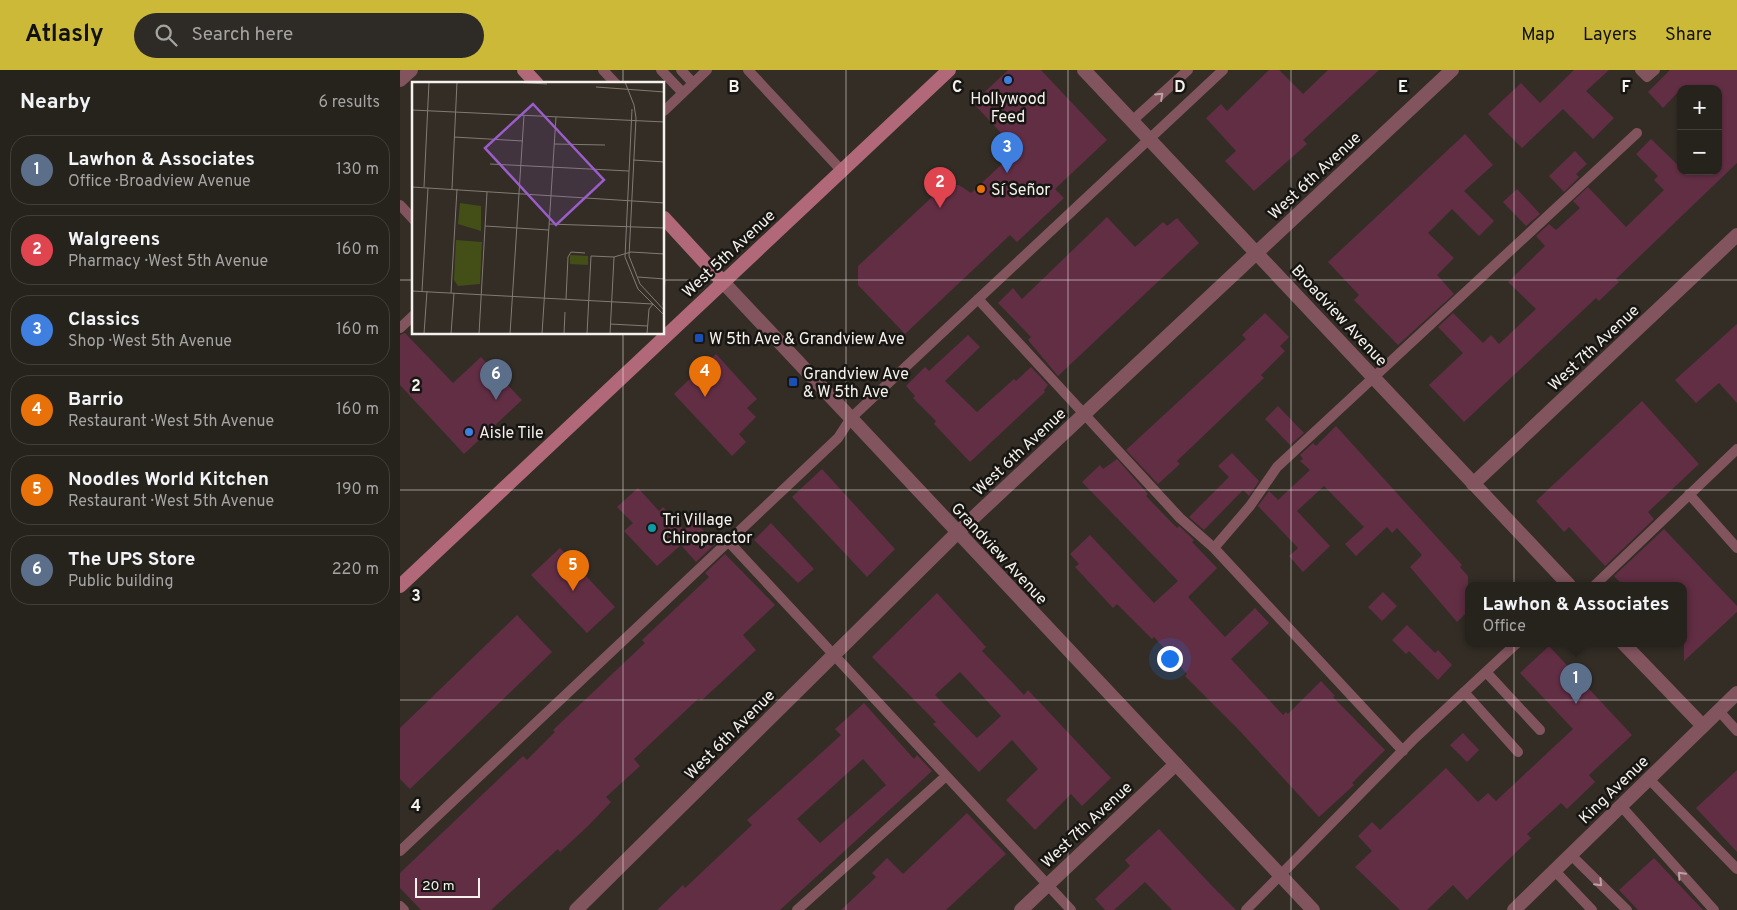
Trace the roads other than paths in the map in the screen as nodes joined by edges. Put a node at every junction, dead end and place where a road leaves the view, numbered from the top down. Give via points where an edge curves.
1 (411, 70) edge
2 (524, 70) edge
3 (602, 70) edge
4 (661, 70) edge
5 (680, 70) edge
6 (708, 70) edge
7 (748, 70) edge
8 (949, 70) edge
9 (1084, 70) edge
10 (1188, 70) edge
11 (1224, 70) edge
12 (1452, 70) edge
13 (1640, 70) edge
14 (1655, 70) edge
15 (400, 80) edge
16 (535, 82) edge
17 (614, 82) edge
18 (693, 84) junction
19 (683, 94) junction
20 (665, 111) edge
21 (1132, 122) junction
22 (1637, 134) dead end
23 (1148, 139) junction
24 (842, 172) junction
25 (400, 205) edge
26 (412, 218) edge
27 (665, 219) edge
28 (1737, 235) edge
29 (1257, 252) junction
30 (722, 281) junction
31 (978, 299) junction
32 (412, 316) edge
33 (400, 328) edge
34 (665, 335) edge
35 (665, 335) edge
36 (1373, 377) junction
37 (1084, 414) junction
38 (851, 418) junction
39 (1737, 449) edge
40 (1473, 484) junction
41 (1689, 494) junction
42 (957, 533) junction
43 (728, 541) junction
44 (1214, 548) junction
45 (1737, 548) edge
46 (1566, 582) edge
47 (1598, 582) edge
48 (400, 586) edge
49 (1513, 647) edge
50 (1627, 647) edge
51 (835, 655) junction
52 (1486, 672) junction
53 (1464, 692) junction
54 (1737, 693) edge
55 (1718, 711) junction
56 (1703, 726) junction
57 (1540, 730) dead end
58 (1737, 731) edge
59 (1403, 751) junction
60 (1518, 752) dead end
61 (1176, 764) junction
62 (946, 776) junction
63 (1649, 779) junction
64 (1621, 806) junction
65 (400, 851) edge
66 (1571, 855) junction
67 (1737, 869) edge
68 (1555, 871) junction
69 (1281, 877) junction
70 (1047, 885) junction
71 (400, 906) edge
72 (1307, 908) edge
73 (404, 910) edge
74 (576, 910) edge
75 (797, 910) edge
76 (1021, 910) edge
77 (1071, 910) edge
78 (1246, 910) edge
79 (1514, 910) edge
80 (1592, 910) edge
81 (1627, 910) edge
82 (1714, 910) edge

1 - 15 street
2 - 16 main road
3 - 17 lane
4 - 19 lane
5 - 18 lane
6 - 18 lane
7 - 24 lane
8 - 24 main road, West 5th Avenue
9 - 21 street, Broadview Avenue
21 -> 10 lane
11 - 23 lane
12 - 29 street, West 6th Avenue
13 - 14 lane via 1647,77
18 - 19 lane
19 - 20 lane
21 - 23 street, Broadview Avenue
22 - 36 lane
23 - 29 street, Broadview Avenue
23 - 31 lane
24 - 30 main road, West 5th Avenue
25 - 26 lane
27 - 30 main road, Grandview Avenue
28 - 40 street, West 7th Avenue
29 - 36 street, Broadview Avenue
29 - 37 street, West 6th Avenue
30 - 35 main road, West 5th Avenue
30 - 38 street, Grandview Avenue
31 - 37 lane
31 - 38 lane
32 - 33 lane
34 - 48 main road, West 5th Avenue
36 - 40 street, Broadview Avenue
36 - 44 lane via 1276,467 1250,506
37 - 42 street, West 6th Avenue
37 - 44 lane via 1180,518
38 - 42 street, Grandview Avenue
38 - 43 lane via 838,438
39 - 41 lane
40 - 46 street, Broadview Avenue
41 - 45 lane
41 - 47 lane
42 - 51 street, West 6th Avenue
42 - 61 street, Grandview Avenue
43 - 51 lane
43 - 65 lane
44 - 59 lane
49 - 52 lane
50 - 56 street
51 - 62 lane
51 - 74 street, West 6th Avenue
52 - 53 lane
52 - 57 lane
53 - 59 lane
53 - 60 lane
54 - 55 street, King Avenue
55 - 56 street, King Avenue
55 - 58 lane
56 - 63 street, King Avenue
59 - 69 lane
61 - 69 street, Grandview Avenue
61 - 70 street, West 7th Avenue
62 - 70 lane
62 - 75 lane
63 - 64 street, King Avenue
63 - 67 lane
64 - 66 street, King Avenue
82 -> 64 lane
66 - 68 street, King Avenue
66 -> 81 lane
68 - 79 street, King Avenue
68 - 80 lane
69 - 72 street, Grandview Avenue
69 - 78 lane
70 - 76 street, West 7th Avenue
70 - 77 lane
71 - 73 lane

